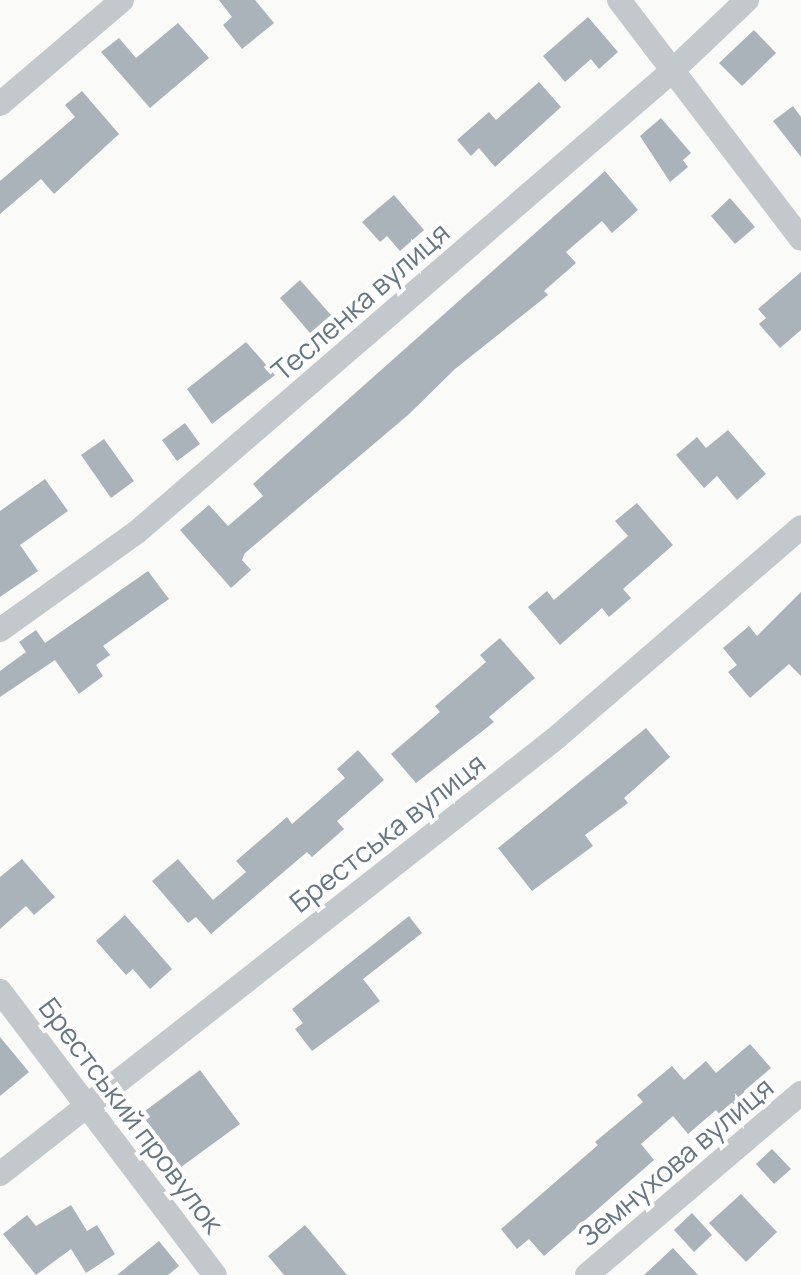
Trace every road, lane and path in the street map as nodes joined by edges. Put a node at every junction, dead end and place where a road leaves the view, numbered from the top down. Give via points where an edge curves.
1 (122, 0) edge
2 (619, 0) edge
3 (747, 0) edge
4 (671, 72) junction
5 (0, 104) edge
6 (801, 239) edge
7 (801, 527) edge
8 (0, 630) edge
9 (0, 991) edge
10 (801, 1093) edge
11 (88, 1102) junction
12 (0, 1174) edge
13 (215, 1275) edge
14 (587, 1275) edge

1 - 5 street
2 - 4 street
3 - 4 street, Тесленка вулиця
4 - 6 street
4 - 8 street, Тесленка вулиця via 137,532
7 - 11 street, Брестська вулиця via 556,738
9 - 11 street, Брестський провулок
10 - 14 street, Земнухова вулиця
11 - 12 street, Брестська вулиця
11 - 13 street, Брестський провулок

